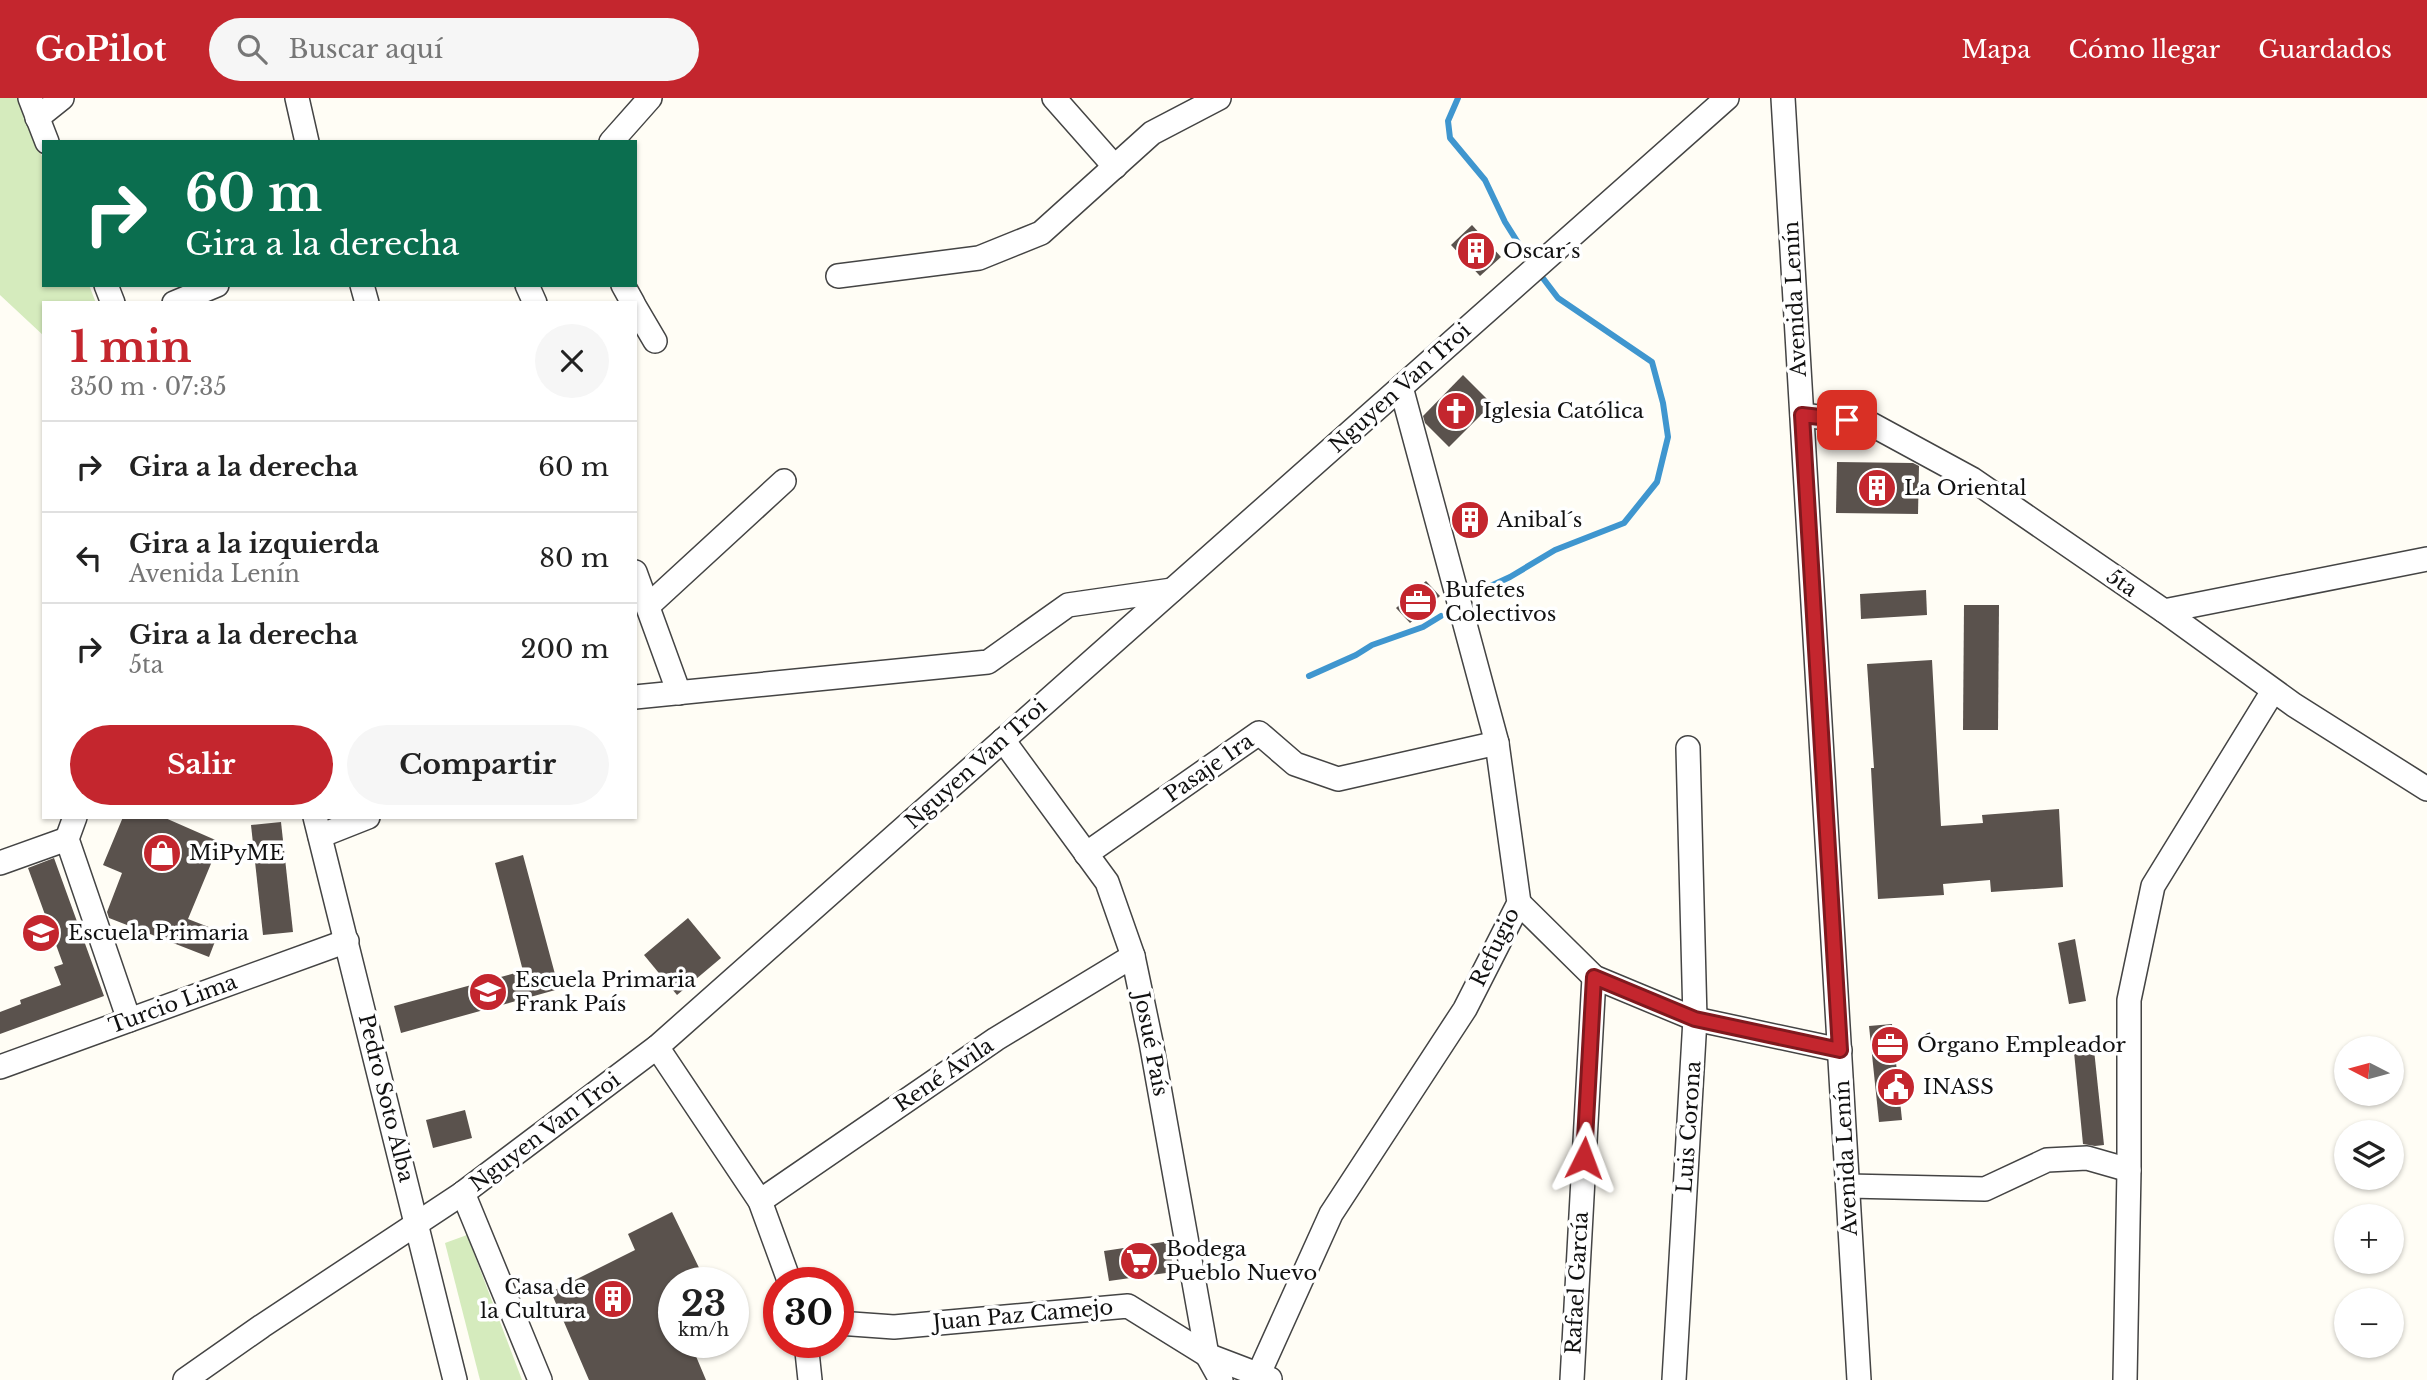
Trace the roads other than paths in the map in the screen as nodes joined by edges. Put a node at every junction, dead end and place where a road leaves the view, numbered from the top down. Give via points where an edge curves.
1 (62, 98) edge
2 (297, 98) edge
3 (650, 98) edge
4 (1054, 98) edge
5 (1219, 98) edge
6 (1727, 98) edge
7 (1783, 98) edge
8 (1705, 106) edge
9 (33, 108) edge
10 (46, 140) edge
11 (307, 140) edge
12 (613, 140) edge
13 (1115, 167) junction
14 (838, 276) dead end
15 (211, 287) edge
16 (179, 301) edge
17 (637, 310) edge
18 (655, 341) dead end
19 (1401, 387) junction
20 (1802, 415) junction
21 (784, 481) dead end
22 (2427, 559) edge
23 (637, 577) edge
24 (1172, 590) junction
25 (648, 606) junction
26 (2164, 611) junction
27 (2273, 691) junction
28 (678, 693) junction
29 (637, 697) edge
30 (1003, 740) junction
31 (1497, 743) junction
32 (1688, 748) dead end
33 (2425, 792) edge
34 (358, 819) edge
35 (318, 827) edge
36 (71, 828) edge
37 (1086, 854) junction
38 (0, 863) edge
39 (1519, 903) junction
40 (347, 941) junction
41 (1133, 956) junction
42 (1594, 977) junction
43 (1695, 1019) junction
44 (129, 1020) junction
45 (657, 1046) junction
46 (1840, 1050) junction
47 (0, 1067) edge
48 (2129, 1170) junction
49 (1848, 1186) junction
50 (463, 1193) junction
51 (760, 1201) junction
52 (418, 1223) junction
53 (784, 1267) edge
54 (854, 1323) edge
55 (1207, 1354) junction
56 (808, 1358) edge
57 (1262, 1379) edge
58 (185, 1380) edge
59 (456, 1380) edge
60 (540, 1380) edge
61 (810, 1380) edge
62 (1221, 1380) edge
63 (1572, 1380) edge
64 (1674, 1380) edge
65 (1859, 1380) edge
66 (2125, 1380) edge

1 - 9 street
2 - 11 street
3 - 12 street
4 - 13 street
5 - 13 street via 1152,133
6 - 8 street, Nguyen Van Troi
7 - 20 street, Avenida Lenín
8 - 19 street, Nguyen Van Troi via 1548,257
9 - 10 street
13 - 14 street via 1041,233 979,258
15 - 16 street
17 - 18 street
19 - 24 street, Nguyen Van Troi
19 - 31 street, Refugio
20 - 26 street, 5ta via 1869,423 1972,479
20 - 46 street, Avenida Lenín
21 - 25 street
22 - 26 street
23 - 25 street
24 - 28 street via 1068,605 988,662
24 - 30 street, Nguyen Van Troi
25 - 28 street
26 - 27 street, 5ta
27 - 33 street, 5ta
27 - 48 street via 2153,886 2129,1000
28 - 29 street
30 - 37 street, Josué País
30 - 45 street, Nguyen Van Troi
31 - 37 street, Pasaje 1ra via 1338,779 1295,765 1259,733
31 - 39 street, Refugio
32 - 43 street, Luis Corona
34 - 35 street
35 - 40 street, Pedro Soto Alba
36 - 38 street
36 - 44 street
37 - 41 street, Josué País via 1107,882
39 - 42 street
39 - 57 street, Refugio via 1465,1009 1331,1214
40 - 44 street, Turcio Lima
40 - 52 street, Pedro Soto Alba
41 - 51 street, René Ávila via 996,1039
41 - 55 street, Josué País
42 - 43 street
42 - 63 street, Rafael García
43 - 46 street
43 - 64 street, Luis Corona
44 - 47 street, Turcio Lima
45 - 50 street, Nguyen Van Troi
45 - 51 street
46 - 49 street, Avenida Lenín
48 - 49 street via 2087,1158 2048,1160 1985,1189
48 - 66 street
49 - 65 street, Avenida Lenín
50 - 52 street, Nguyen Van Troi
50 - 60 street
51 - 53 street
52 - 58 street, Nguyen Van Troi
52 - 59 street, Pedro Soto Alba
54 - 55 street, Juan Paz Camejo via 894,1327 1128,1306
55 - 57 street, Juan Paz Camejo
55 - 62 street, Josué País
56 - 61 street

